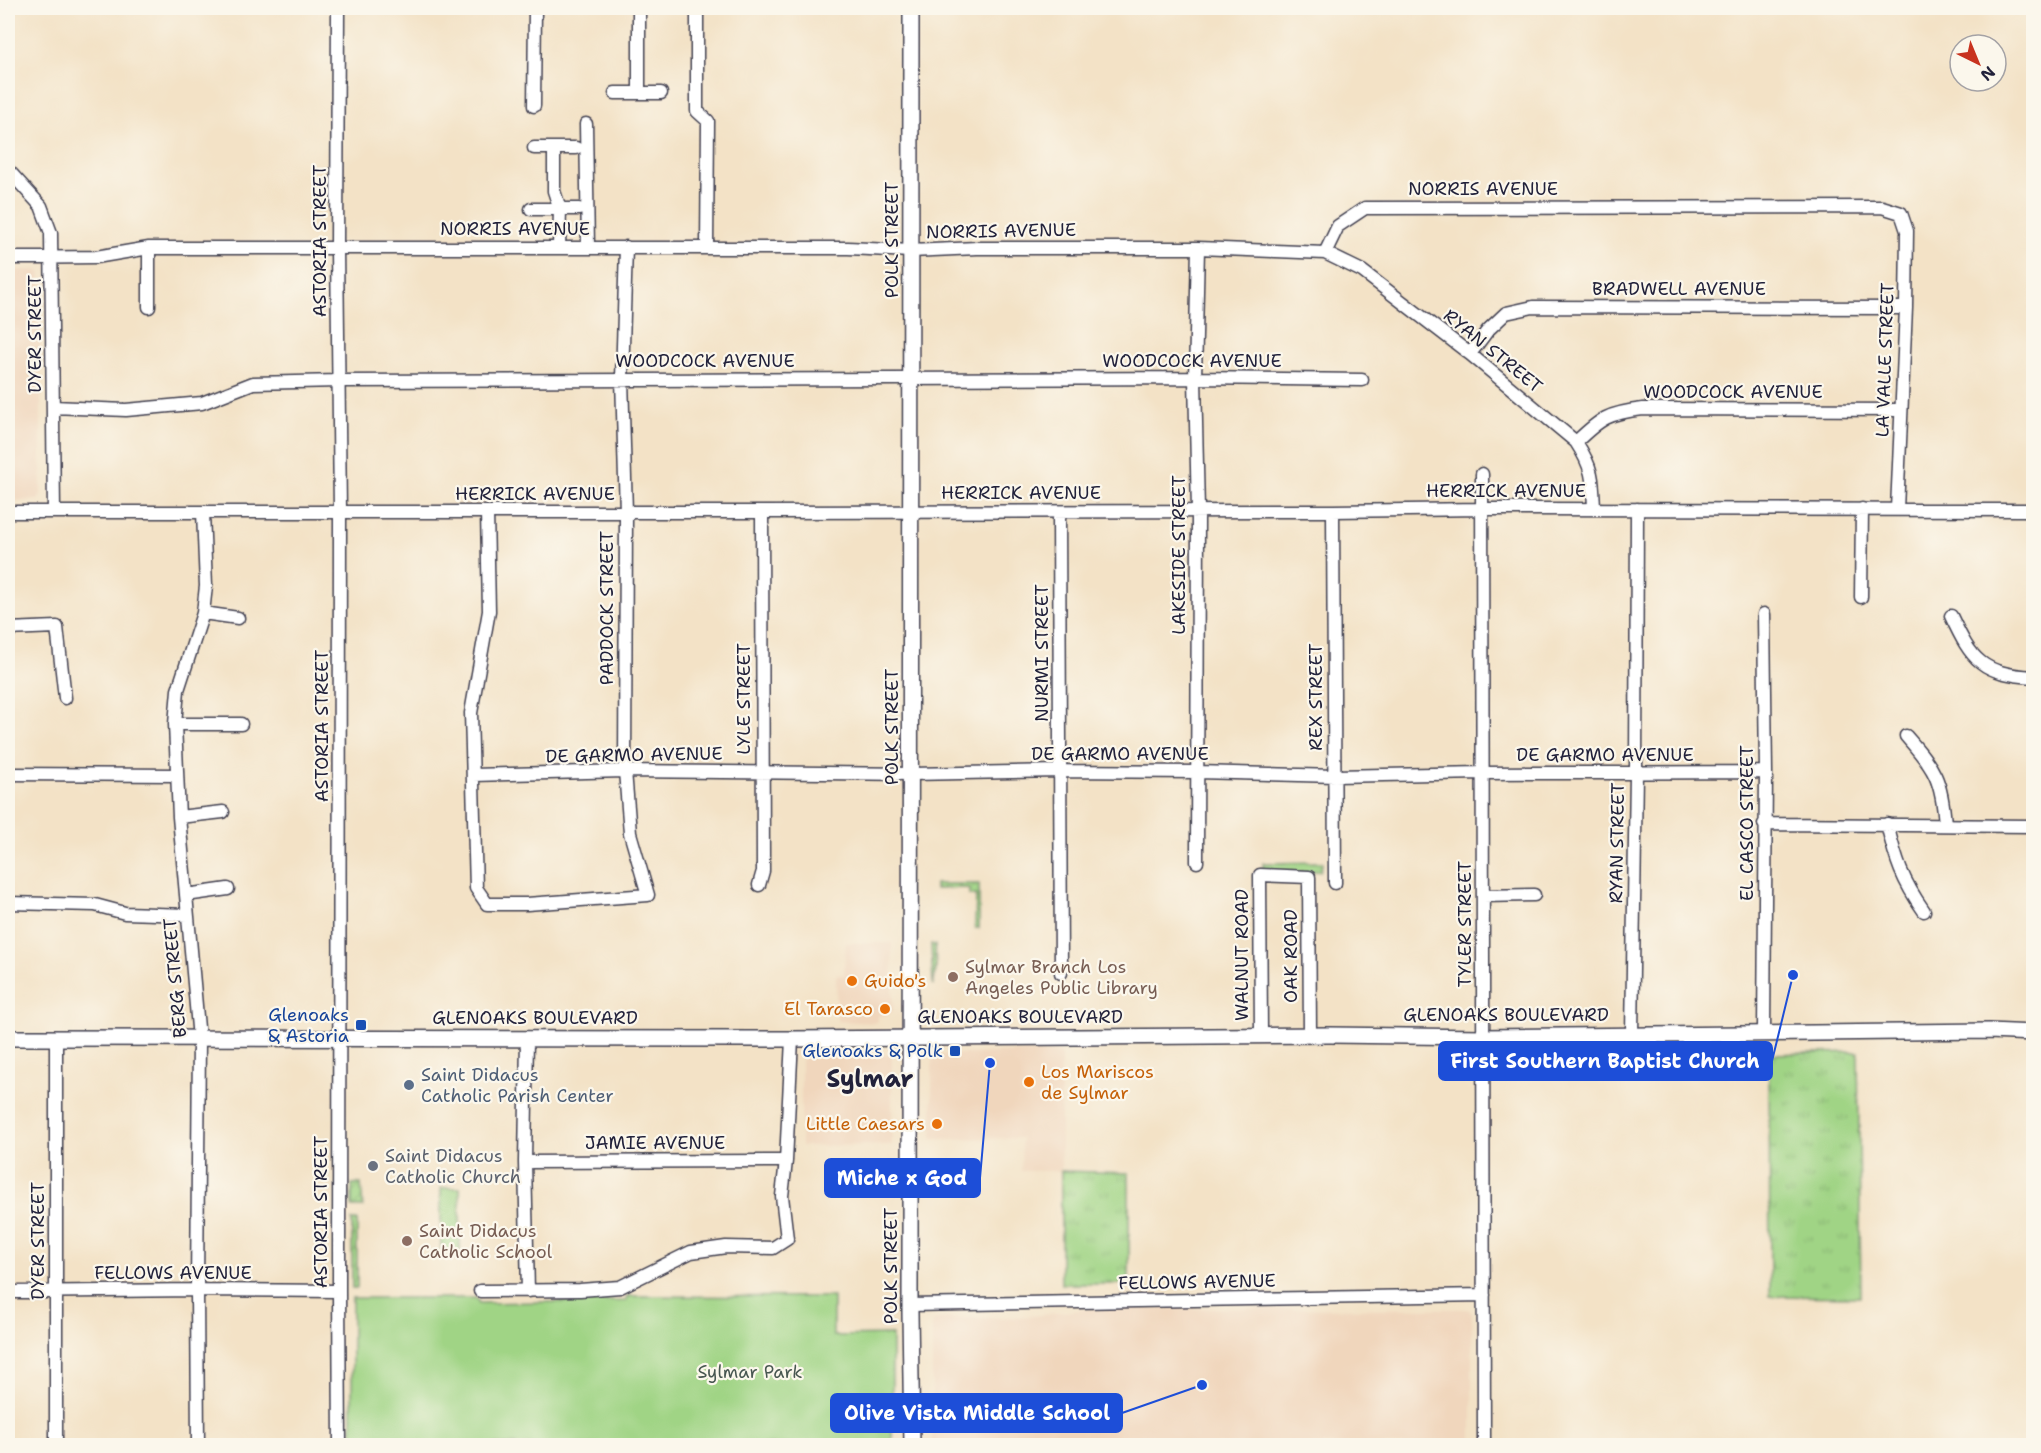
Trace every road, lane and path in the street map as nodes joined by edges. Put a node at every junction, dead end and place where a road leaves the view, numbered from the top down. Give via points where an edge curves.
1 (338, 8) edge
2 (535, 8) edge
3 (639, 8) edge
4 (697, 8) edge
5 (911, 8) edge
6 (615, 93) dead end
7 (639, 93) junction
8 (661, 93) dead end
9 (534, 106) dead end
10 (586, 124) dead end
11 (534, 148) dead end
12 (554, 148) junction
13 (576, 148) dead end
14 (8, 170) edge
15 (531, 209) dead end
16 (560, 209) junction
17 (579, 209) dead end
18 (1901, 213) joint
19 (559, 247) junction
20 (588, 247) junction
21 (626, 247) junction
22 (149, 248) junction
23 (337, 248) junction
24 (707, 248) junction
25 (1198, 248) junction
26 (911, 251) junction
27 (1325, 253) junction
28 (8, 258) edge
29 (52, 258) junction
30 (149, 307) dead end
31 (1906, 308) junction
32 (1470, 354) junction
33 (1195, 378) junction
34 (622, 379) junction
35 (910, 380) junction
36 (1362, 380) dead end
37 (339, 381) junction
38 (53, 407) junction
39 (1901, 410) junction
40 (1576, 442) junction
41 (1482, 474) dead end
42 (1482, 509) junction
43 (1594, 509) junction
44 (1637, 509) junction
45 (1862, 509) junction
46 (1897, 509) junction
47 (2034, 510) edge
48 (340, 511) junction
49 (910, 511) junction
50 (1198, 511) junction
51 (1333, 511) junction
52 (8, 512) edge
53 (54, 512) junction
54 (204, 512) junction
55 (488, 512) junction
56 (626, 512) junction
57 (762, 512) junction
58 (1059, 512) junction
59 (1861, 597) dead end
60 (203, 613) junction
61 (1764, 614) dead end
62 (1951, 616) dead end
63 (238, 618) dead end
64 (8, 628) edge
65 (2034, 677) edge
66 (65, 698) dead end
67 (175, 724) junction
68 (241, 724) dead end
69 (1906, 736) dead end
70 (625, 771) junction
71 (1060, 771) junction
72 (762, 772) junction
73 (1197, 772) junction
74 (1766, 772) junction
75 (1482, 773) junction
76 (1636, 773) junction
77 (8, 774) edge
78 (912, 774) junction
79 (177, 775) junction
80 (474, 775) junction
81 (1335, 777) junction
82 (223, 812) dead end
83 (179, 817) junction
84 (1764, 824) junction
85 (1887, 824) junction
86 (1946, 825) junction
87 (2034, 826) edge
88 (1197, 862) dead end
89 (1260, 875) joint
90 (1335, 883) dead end
91 (759, 885) dead end
92 (228, 889) dead end
93 (186, 894) junction
94 (1483, 896) junction
95 (1534, 896) dead end
96 (8, 903) edge
97 (1924, 911) dead end
98 (187, 915) junction
99 (1061, 973) dead end
100 (1764, 1032) junction
101 (2034, 1033) edge
102 (1632, 1034) junction
103 (1261, 1035) junction
104 (1310, 1035) junction
105 (56, 1037) junction
106 (911, 1037) junction
107 (1483, 1037) junction
108 (8, 1038) edge
109 (339, 1038) junction
110 (527, 1038) junction
111 (792, 1038) junction
112 (199, 1039) junction
113 (786, 1161) junction
114 (525, 1162) junction
115 (197, 1290) junction
116 (55, 1291) junction
117 (339, 1291) junction
118 (480, 1291) dead end
119 (528, 1291) junction
120 (8, 1292) edge
121 (1484, 1295) junction
122 (910, 1305) junction
123 (56, 1446) edge
124 (198, 1446) edge
125 (340, 1446) edge
126 (912, 1446) edge
127 (1484, 1446) edge

1 - 23 street, ASTORIA STREET
2 - 9 street
3 - 7 street
4 - 24 street via 697,111 708,121
5 - 26 main road, POLK STREET
6 - 7 street
7 - 8 street
10 - 20 street
11 - 12 street
12 - 13 street
12 - 16 street via 554,191
14 - 29 street, DYER STREET via 41,206 51,233
15 - 16 street
16 - 17 street
16 - 19 street
18 - 27 street, NORRIS AVENUE via 1882,207 1365,208 1338,226
18 - 31 street, LA VALLE STREET via 1907,231
19 - 20 street, NORRIS AVENUE
19 - 23 street, NORRIS AVENUE
20 - 21 street, NORRIS AVENUE
21 - 24 street, NORRIS AVENUE
21 - 34 street, PADDOCK STREET
22 - 23 street, NORRIS AVENUE
22 - 29 street, NORRIS AVENUE via 96,257
22 - 30 street
23 - 37 street, ASTORIA STREET
24 - 26 street, NORRIS AVENUE
25 - 26 street, NORRIS AVENUE
25 - 27 street, NORRIS AVENUE
25 - 33 street, LAKESIDE STREET
26 - 35 main road, POLK STREET
27 - 32 street, RYAN STREET via 1362,271
28 - 29 street, NORRIS AVENUE
29 - 38 street, DYER STREET
31 - 32 street, BRADWELL AVENUE via 1533,307 1506,314
31 - 39 street, LA VALLE STREET
32 - 40 street, RYAN STREET
33 - 35 street, WOODCOCK AVENUE
33 - 36 street, WOODCOCK AVENUE
33 - 50 street, LAKESIDE STREET
34 - 35 street, WOODCOCK AVENUE
34 - 37 street, WOODCOCK AVENUE
34 - 56 street, PADDOCK STREET
35 - 49 main road, POLK STREET
37 - 38 street, WOODCOCK AVENUE via 253,383 202,403 126,410
37 - 48 street, ASTORIA STREET
38 - 53 street, DYER STREET
39 - 40 street, WOODCOCK AVENUE via 1643,409 1617,412 1595,424
39 - 46 street, LA VALLE STREET
40 - 43 street, RYAN STREET via 1588,460
41 - 42 street, TYLER STREET
42 - 43 street, HERRICK AVENUE
42 - 51 street, HERRICK AVENUE
42 - 75 street, TYLER STREET
43 - 44 street, HERRICK AVENUE
44 - 45 street, HERRICK AVENUE
44 - 76 street, RYAN STREET
45 - 46 street, HERRICK AVENUE
45 - 59 street
46 - 47 street, HERRICK AVENUE
48 - 54 street, HERRICK AVENUE
48 - 55 street, HERRICK AVENUE
48 - 109 street, ASTORIA STREET
49 - 57 street, HERRICK AVENUE
49 - 58 street, HERRICK AVENUE
49 - 78 main road, POLK STREET
50 - 51 street, HERRICK AVENUE
50 - 58 street, HERRICK AVENUE
50 - 73 street, LAKESIDE STREET
51 - 81 street, REX STREET
52 - 53 street, HERRICK AVENUE
53 - 54 street, HERRICK AVENUE
54 - 60 street, BERG STREET
55 - 56 street, HERRICK AVENUE
55 - 80 street via 489,611 471,713
56 - 57 street, HERRICK AVENUE
56 - 70 street, PADDOCK STREET
57 - 72 street, LYLE STREET
58 - 71 street, NURMI STREET
60 - 63 street
60 - 67 street, BERG STREET via 178,690
61 - 74 street, EL CASCO STREET
62 - 65 street via 1974,658 1987,668 2007,675
64 - 66 street via 57,627
67 - 68 street
67 - 79 street, BERG STREET
69 - 86 street via 1935,772 1944,799
70 - 72 street, DE GARMO AVENUE
70 - 80 street, DE GARMO AVENUE
70 - 80 street, PADDOCK STREET via 630,832 648,895 527,904 488,904 476,888
71 - 73 street, DE GARMO AVENUE
71 - 78 street, DE GARMO AVENUE
71 - 99 street, NURMI STREET
72 - 78 street, DE GARMO AVENUE
72 - 91 street, LYLE STREET via 763,870
73 - 81 street, DE GARMO AVENUE
73 - 88 street, LAKESIDE STREET
74 - 76 street, DE GARMO AVENUE
74 - 84 street, EL CASCO STREET
75 - 76 street, DE GARMO AVENUE
75 - 81 street, DE GARMO AVENUE
75 - 94 street, TYLER STREET
76 - 102 street, RYAN STREET
77 - 79 street
78 - 106 main road, POLK STREET
79 - 83 street, BERG STREET
81 - 90 street, REX STREET
82 - 83 street
83 - 93 street, BERG STREET
84 - 85 street
84 - 100 street, EL CASCO STREET
85 - 86 street
85 - 97 street via 1908,889
86 - 87 street
89 - 103 street, WALNUT ROAD
89 - 104 street, OAK ROAD via 1309,877
92 - 93 street
93 - 98 street, BERG STREET
94 - 95 street
94 - 107 street, TYLER STREET
96 - 98 street via 95,905 125,913
98 - 112 street, BERG STREET
100 - 101 main road, GLENOAKS BOULEVARD
100 - 102 main road, GLENOAKS BOULEVARD
102 - 107 main road, GLENOAKS BOULEVARD
103 - 104 main road, GLENOAKS BOULEVARD
103 - 106 main road, GLENOAKS BOULEVARD
104 - 107 main road, GLENOAKS BOULEVARD
105 - 108 main road, GLENOAKS BOULEVARD
105 - 112 main road, GLENOAKS BOULEVARD
105 - 116 street, DYER STREET
106 - 111 main road, GLENOAKS BOULEVARD
106 - 122 main road, POLK STREET
107 - 121 street, TYLER STREET
109 - 110 main road, GLENOAKS BOULEVARD
109 - 112 main road, GLENOAKS BOULEVARD
109 - 117 street, ASTORIA STREET
110 - 111 main road, GLENOAKS BOULEVARD
110 - 114 street
111 - 113 street
112 - 115 street, BERG STREET
113 - 114 street, JAMIE AVENUE
113 - 119 street via 782,1196 787,1239 772,1248 726,1247 691,1252 620,1287
114 - 119 street
115 - 116 street, FELLOWS AVENUE
115 - 117 street, FELLOWS AVENUE
115 - 124 street, BERG STREET
116 - 120 street, FELLOWS AVENUE
116 - 123 street, DYER STREET
117 - 125 street, ASTORIA STREET
118 - 119 street
121 - 122 street, FELLOWS AVENUE
121 - 127 street, TYLER STREET
122 - 126 main road, POLK STREET

